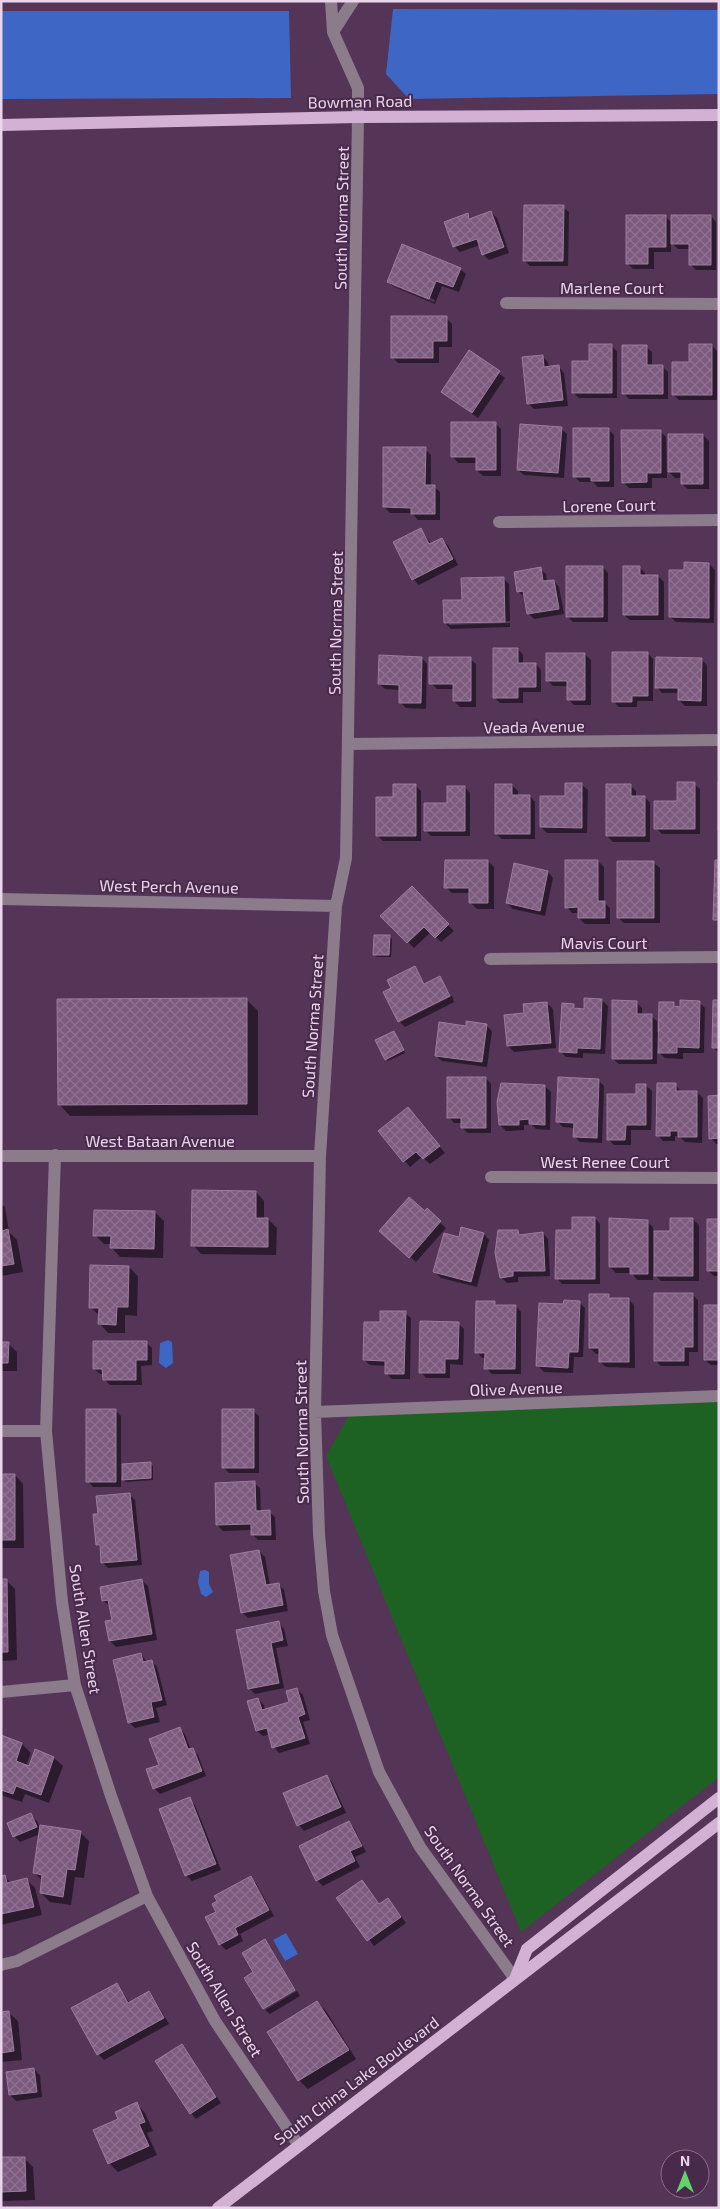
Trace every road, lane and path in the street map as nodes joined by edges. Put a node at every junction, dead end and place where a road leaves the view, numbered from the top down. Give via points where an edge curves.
1 (332, 1) edge
2 (353, 1) edge
3 (333, 32) junction
4 (719, 115) edge
5 (358, 117) junction
6 (1, 125) edge
7 (506, 303) dead end
8 (719, 304) edge
9 (719, 520) edge
10 (499, 522) dead end
11 (719, 740) edge
12 (349, 744) junction
13 (1, 899) edge
14 (336, 906) junction
15 (719, 957) edge
16 (490, 959) dead end
17 (1, 1156) edge
18 (55, 1156) junction
19 (320, 1156) junction
20 (491, 1177) dead end
21 (719, 1178) edge
22 (719, 1396) edge
23 (315, 1412) junction
24 (1, 1431) edge
25 (46, 1431) junction
26 (75, 1685) junction
27 (1, 1692) edge
28 (719, 1798) edge
29 (719, 1823) edge
30 (147, 1896) junction
31 (1, 1965) edge
32 (515, 1979) junction
33 (298, 2144) junction
34 (218, 2208) edge

1 - 3 street, South Norma Street
2 - 3 street
3 - 5 street, South Norma Street via 358,88
4 - 5 main road, Bowman Road
5 - 6 main road, Bowman Road
5 - 12 street, South Norma Street
7 - 8 street, Marlene Court
9 - 10 street, Lorene Court
11 - 12 street, Veada Avenue
12 - 14 street, South Norma Street via 346,858
13 - 14 street, West Perch Avenue
14 - 19 street, South Norma Street
15 - 16 street, Mavis Court
17 - 18 street, West Bataan Avenue
18 - 19 street, West Bataan Avenue
18 - 25 street, South Allen Street
19 - 23 street, South Norma Street
20 - 21 street, West Renee Court
22 - 23 street, Olive Avenue
23 - 32 street, South Norma Street via 319,1534 332,1635 379,1772 420,1847
24 - 25 street
25 - 26 street, South Allen Street via 62,1602
26 - 27 street
26 - 30 street, South Allen Street
28 - 32 main road via 527,1949
29 - 32 main road, South China Lake Boulevard
30 - 31 street via 17,1961
30 - 33 street, South Allen Street via 215,2021
32 - 33 main road, South China Lake Boulevard
33 - 34 main road, South China Lake Boulevard

